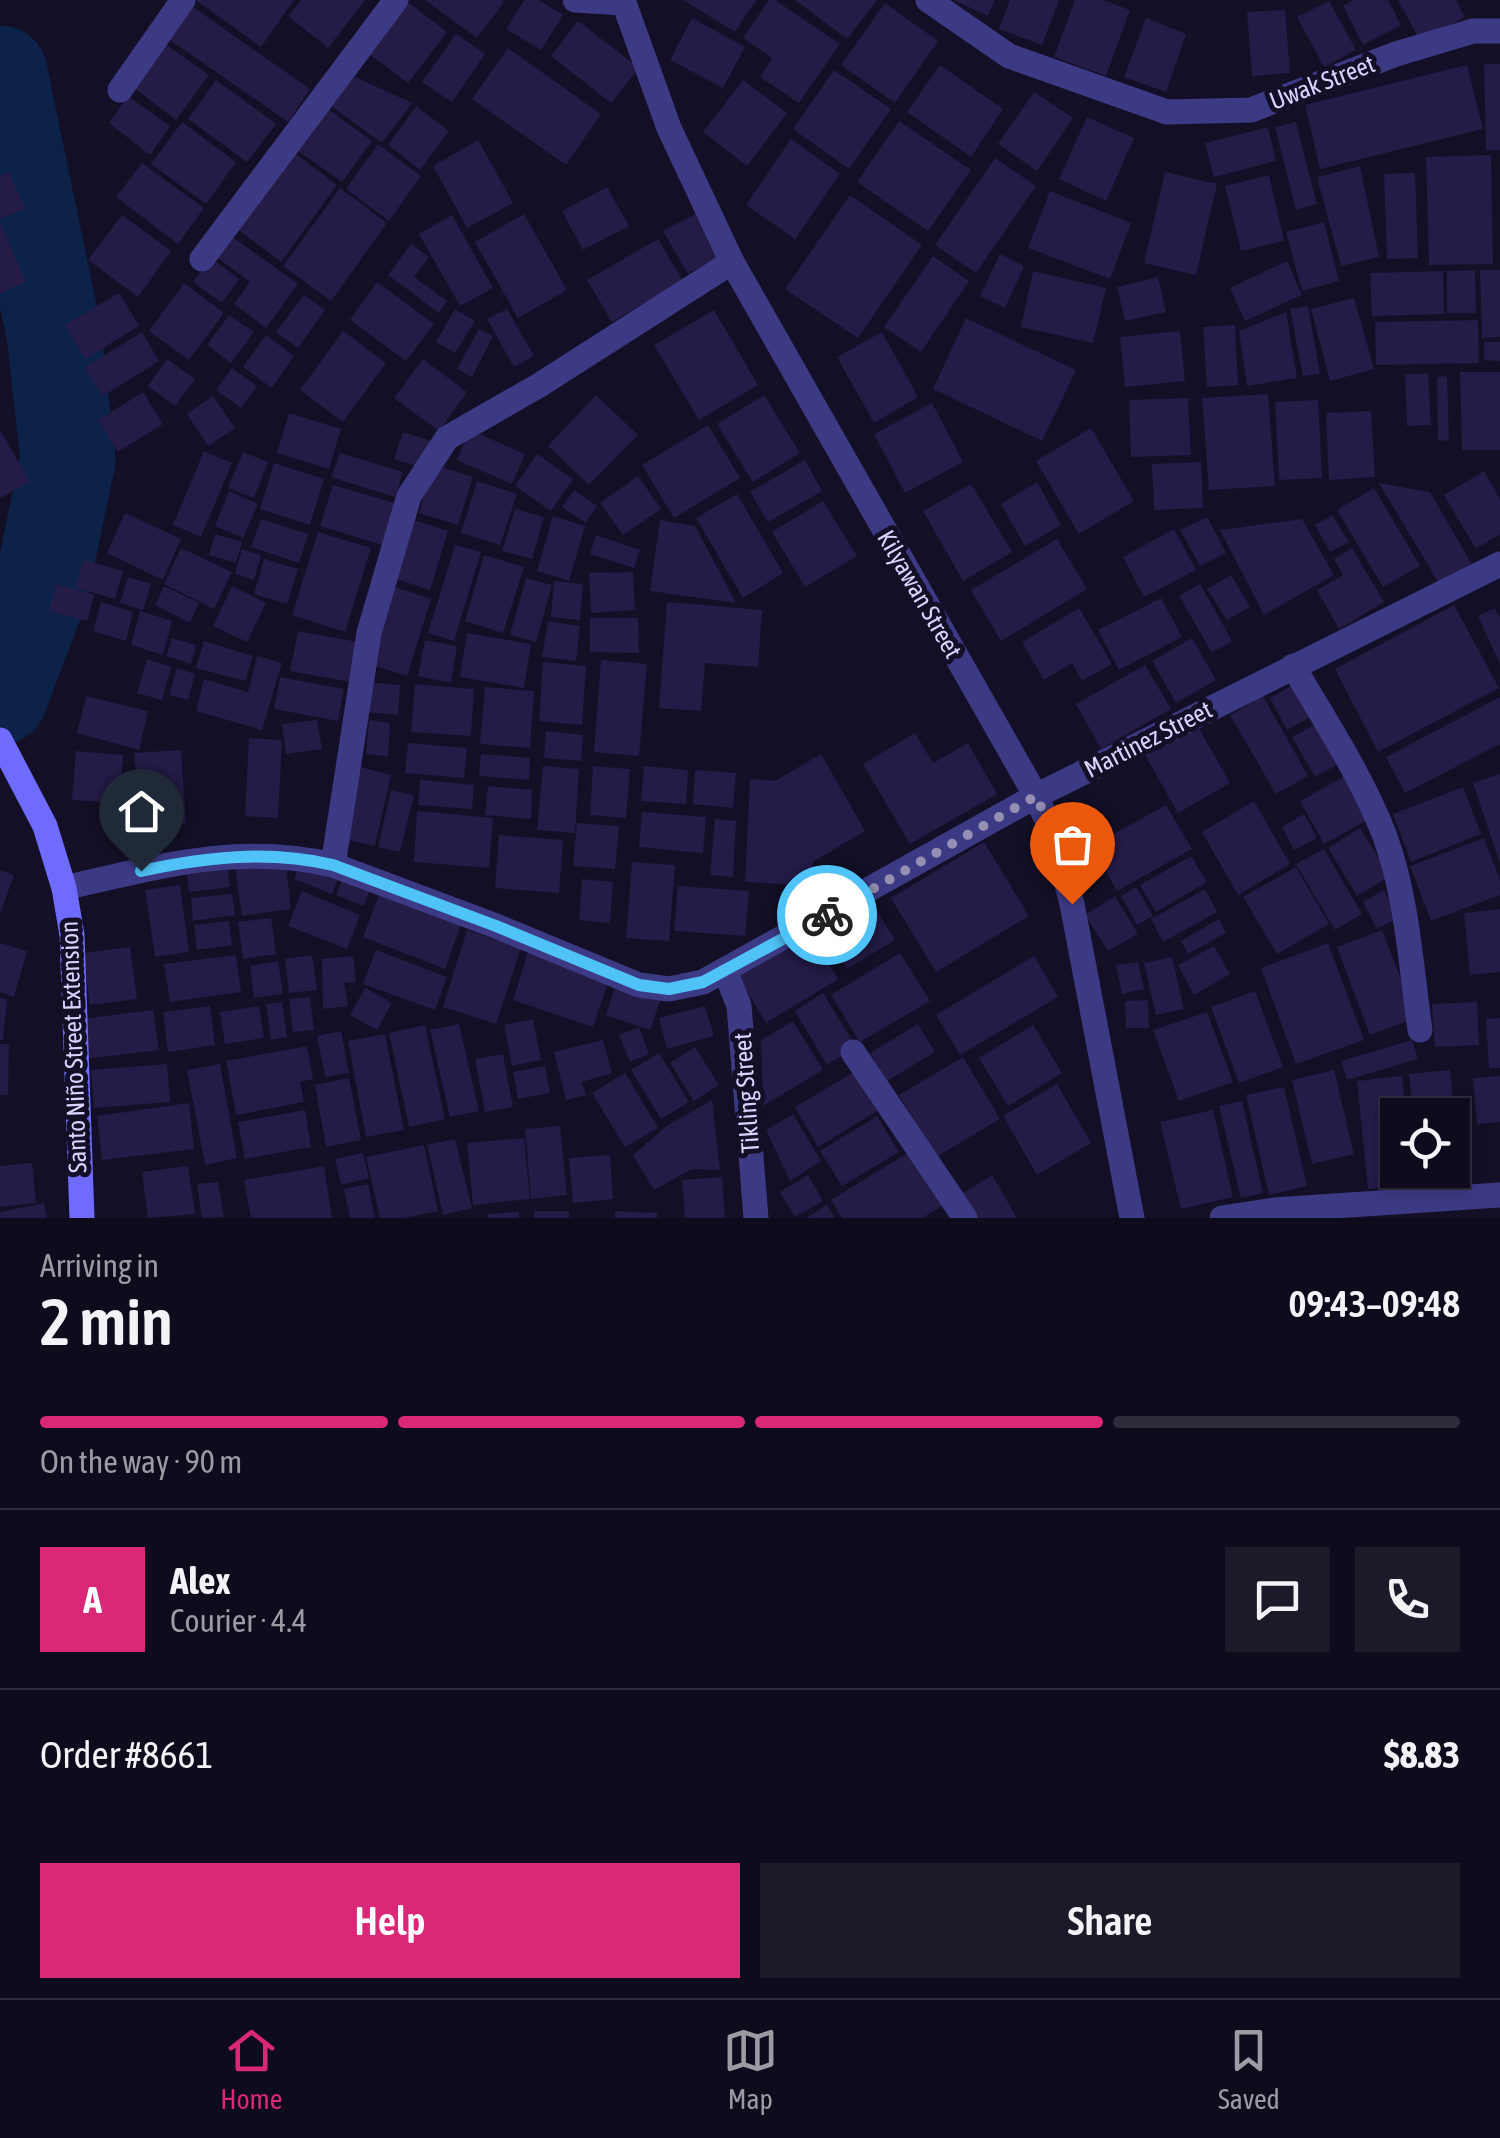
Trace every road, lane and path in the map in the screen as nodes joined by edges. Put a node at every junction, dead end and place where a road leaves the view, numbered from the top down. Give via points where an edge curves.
1 (183, 0) edge
2 (396, 0) edge
3 (575, 0) edge
4 (928, 0) edge
5 (623, 1) edge
6 (1500, 31) edge
7 (120, 90) dead end
8 (202, 259) dead end
9 (732, 262) junction
10 (1500, 564) edge
11 (1293, 666) junction
12 (0, 740) edge
13 (1036, 796) junction
14 (333, 865) junction
15 (64, 888) junction
16 (726, 970) junction
17 (1420, 1030) dead end
18 (853, 1052) dead end
19 (1500, 1195) edge
20 (1275, 1214) edge
21 (82, 1218) edge
22 (756, 1218) edge
23 (964, 1218) edge
24 (1132, 1218) edge
25 (1222, 1218) edge

1 - 7 street
2 - 8 street
3 - 5 street
4 - 6 street, Uwak Street via 1009,56 1167,112 1251,110 1396,54 1472,31
5 - 9 street, Kilyawan Street via 669,128
9 - 13 street, Kilyawan Street
9 - 14 street via 447,438 409,496 370,633
10 - 11 street, Martinez Street
11 - 13 street, Martinez Street
11 - 17 street via 1361,782 1385,838
12 - 15 main road, Santo Niño Street Extension via 44,826
13 - 16 street, Martinez Street
13 - 24 street, Kilyawan Street via 1072,904
14 - 15 street, Martinez Street via 242,854
14 - 16 street, Martinez Street via 639,985 669,989
15 - 21 main road, Santo Niño Street Extension via 72,935
16 - 22 street, Tikling Street via 739,1006
18 - 23 street
19 - 20 street
20 - 25 street

